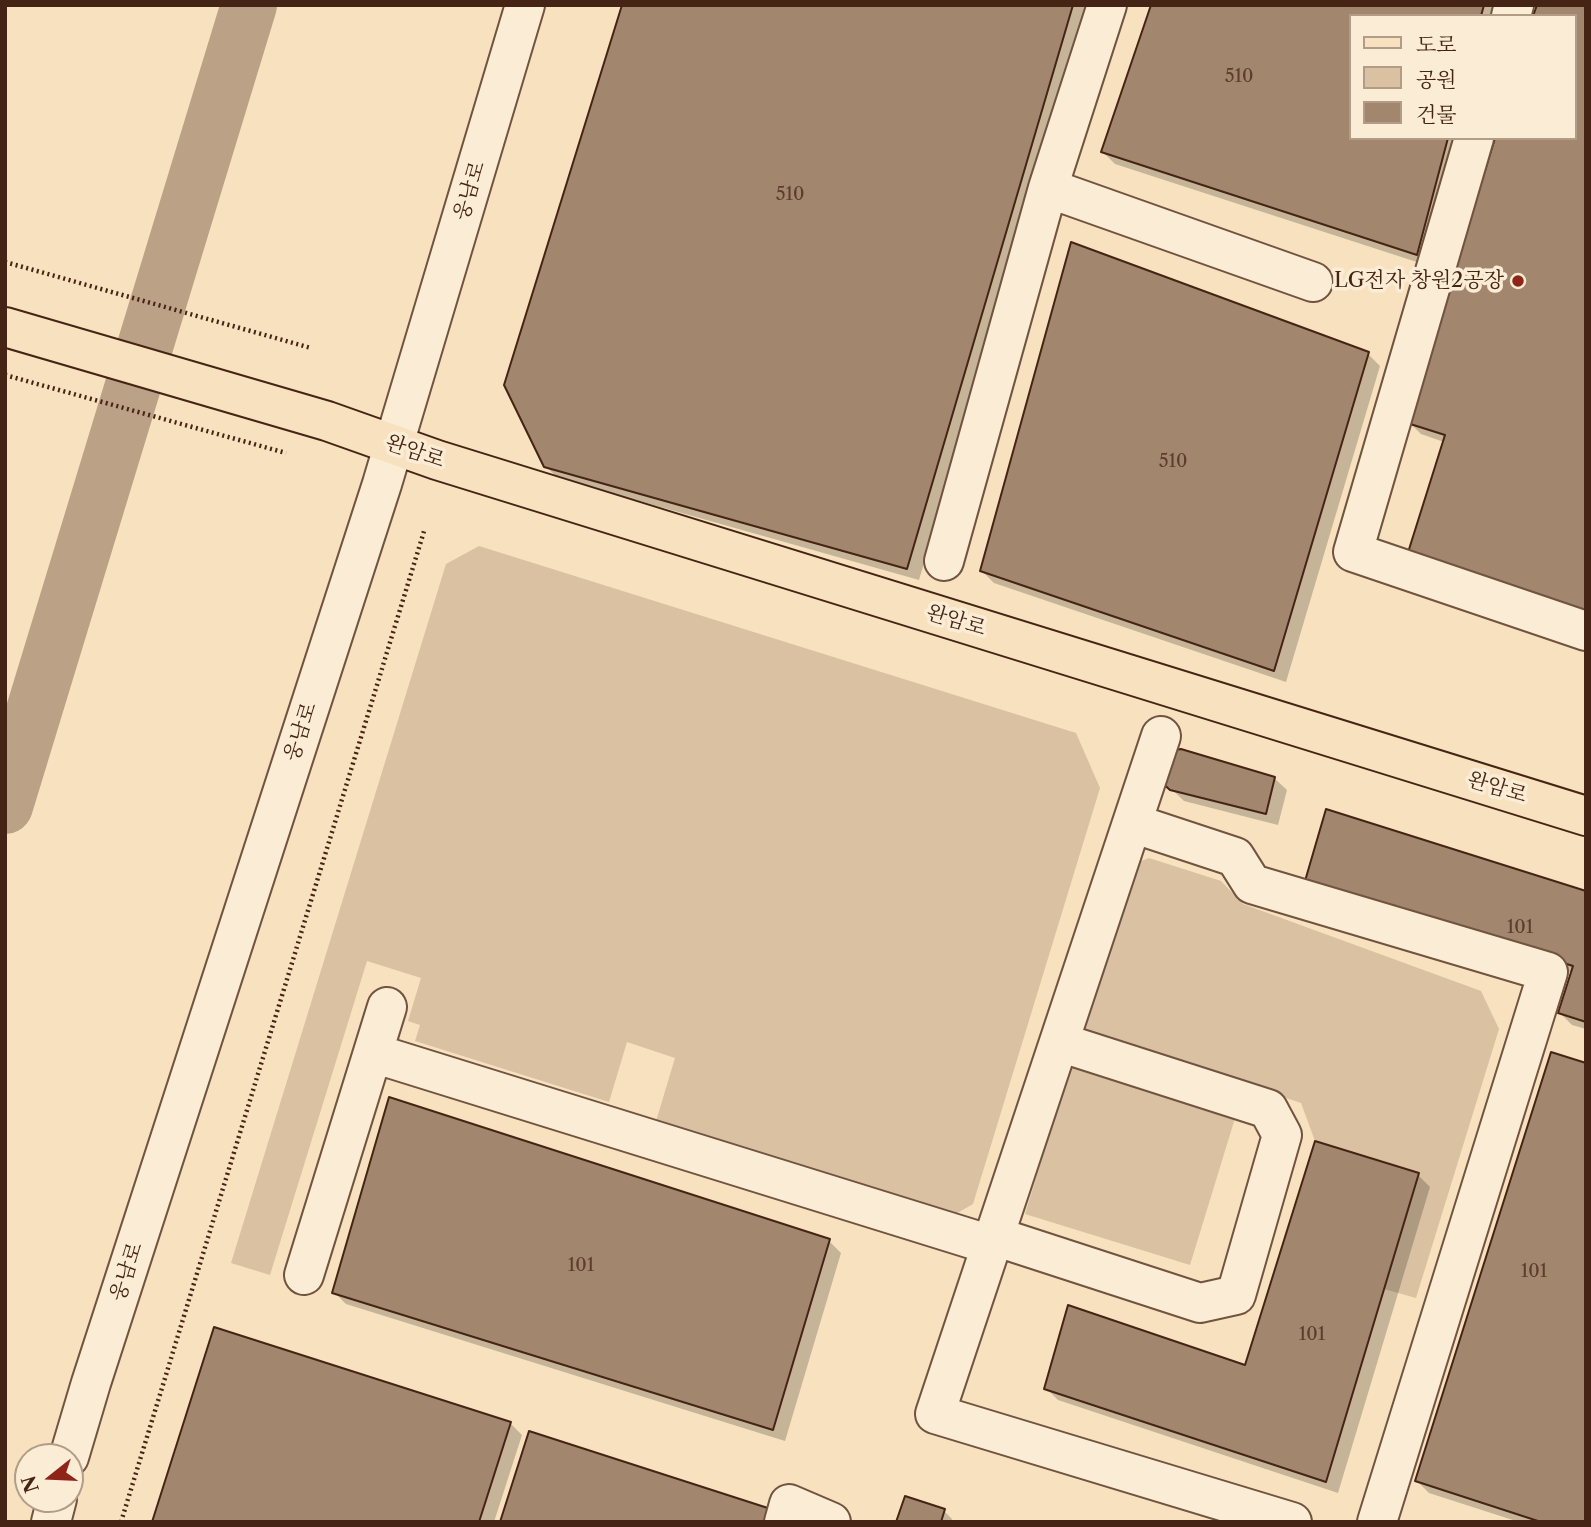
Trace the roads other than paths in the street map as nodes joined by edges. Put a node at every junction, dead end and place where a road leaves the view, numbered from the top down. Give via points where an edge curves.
1 (525, 5) edge
2 (1107, 5) edge
3 (1474, 140) edge
4 (1048, 188) junction
5 (1313, 282) dead end
6 (5, 327) edge
7 (394, 444) junction
8 (944, 561) dead end
9 (1586, 631) edge
10 (1161, 736) dead end
11 (1586, 816) edge
12 (1132, 823) junction
13 (387, 1007) dead end
14 (1059, 1042) junction
15 (373, 1053) junction
16 (993, 1241) junction
17 (304, 1275) dead end
18 (73, 1443) edge
19 (784, 1522) edge
20 (831, 1522) edge
21 (1292, 1522) edge
22 (1377, 1522) edge

1 - 7 street, 웅남로
2 - 4 street
3 - 9 street via 1353,552
4 - 5 street
4 - 8 street
6 - 7 main road, 완암로
7 - 11 main road, 완암로
7 - 18 street, 웅남로
10 - 12 street
12 - 14 street
12 - 22 street via 1236,857 1252,884 1548,972
13 - 15 street
14 - 16 street
14 - 16 street via 1268,1109 1282,1135 1236,1295 1200,1303
15 - 16 street
15 - 17 street
16 - 21 street via 935,1414
19 - 20 street via 789,1504

